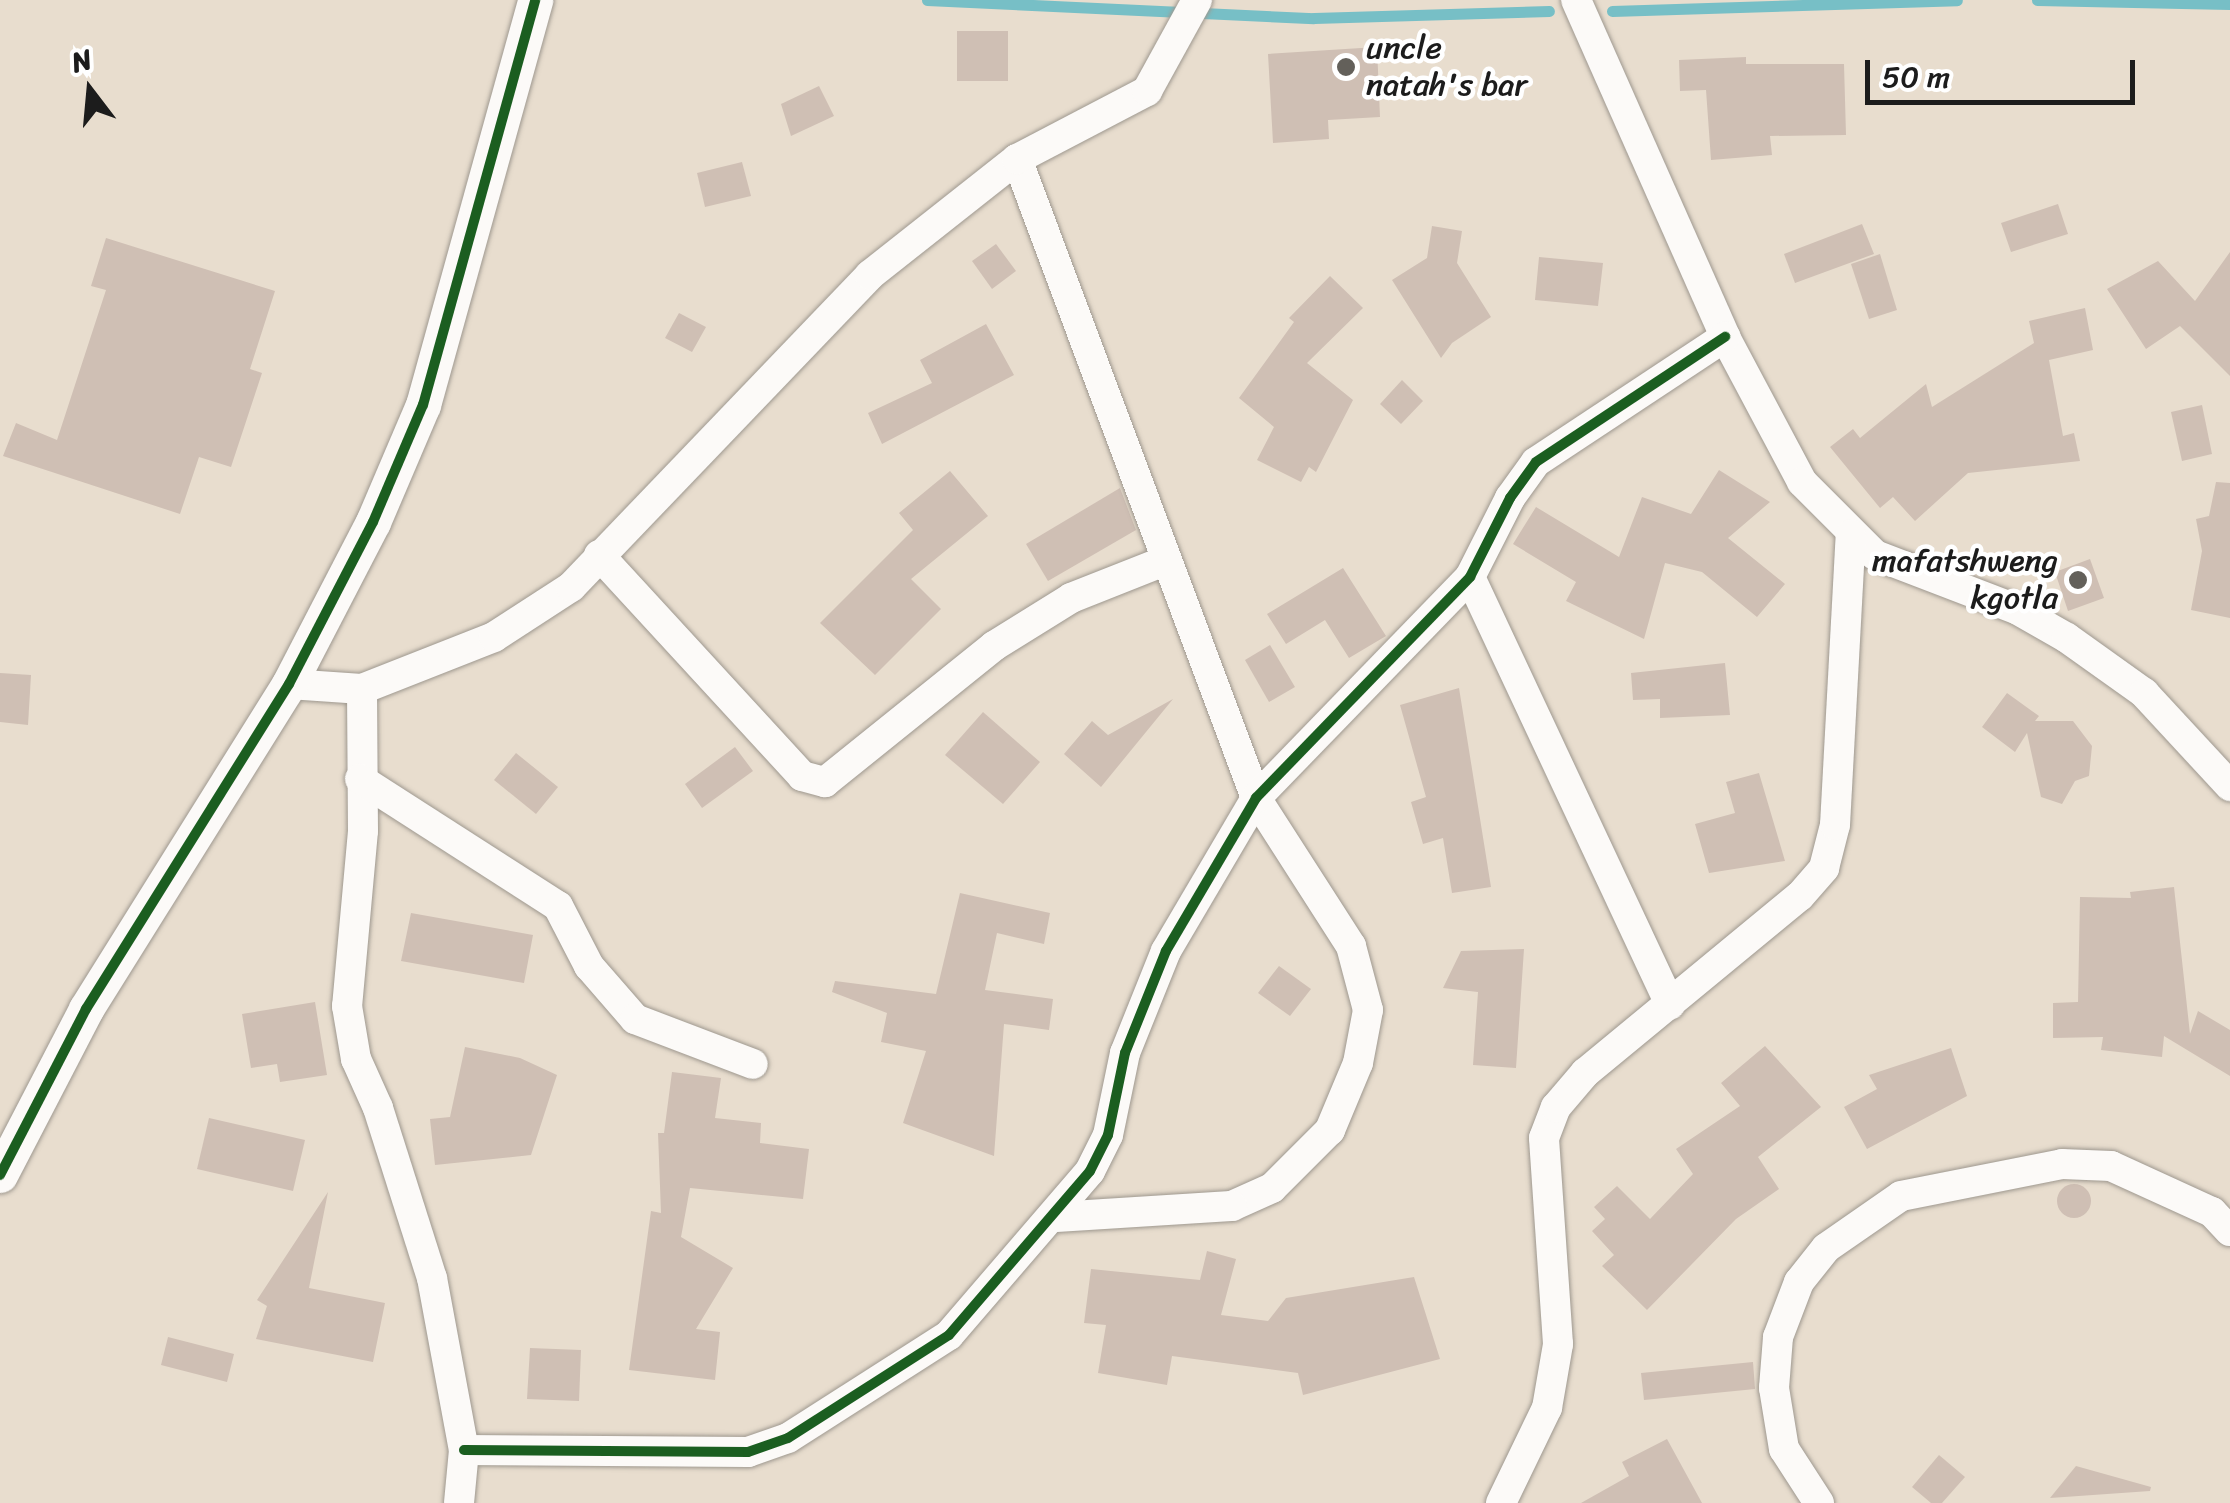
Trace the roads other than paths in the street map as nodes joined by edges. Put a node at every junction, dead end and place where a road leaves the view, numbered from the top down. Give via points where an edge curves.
1 (535, 0) edge
2 (1197, 0) edge
3 (1576, 0) edge
4 (1017, 158) junction
5 (1725, 337) junction
6 (1851, 534) junction
7 (599, 555) junction
8 (1167, 560) junction
9 (1470, 576) junction
10 (289, 684) junction
11 (362, 689) junction
12 (360, 779) junction
13 (2230, 786) edge
14 (1256, 798) junction
15 (1670, 1004) junction
16 (753, 1064) dead end
17 (0, 1174) edge
18 (1054, 1217) junction
19 (2230, 1231) edge
20 (464, 1450) junction
21 (459, 1503) edge
22 (1501, 1503) edge
23 (1819, 1503) edge

1 - 10 street via 422,405 373,522
2 - 4 street via 1147,92
3 - 5 street
4 - 7 street via 870,275
4 - 8 street
5 - 6 street via 1802,482
5 - 9 street via 1536,462
6 - 13 street via 1903,570 2018,610 2067,638 2144,694
6 - 15 street via 1835,825 1824,868 1800,896
7 - 8 street via 802,776 825,782 994,646 1071,598
7 - 11 street via 571,587 494,637
8 - 14 street
9 - 14 street
9 - 15 street
10 - 11 street
10 - 17 street via 86,1010
11 - 12 street
12 - 16 street via 558,906 588,966 635,1018
12 - 20 street via 363,832 347,1006 356,1060 432,1278
14 - 18 street via 1166,951 1124,1053 1108,1134
14 - 18 street via 1351,946 1364,978 1368,1010 1358,1063 1330,1130 1272,1188 1232,1206
15 - 22 street via 1586,1073 1556,1106 1544,1138 1558,1344 1547,1408
18 - 20 street via 949,1335 788,1438 748,1452
19 - 23 street via 2212,1212 2111,1166 2062,1164 1901,1196 1826,1248 1799,1282 1778,1338 1774,1388 1784,1449
20 - 21 street

